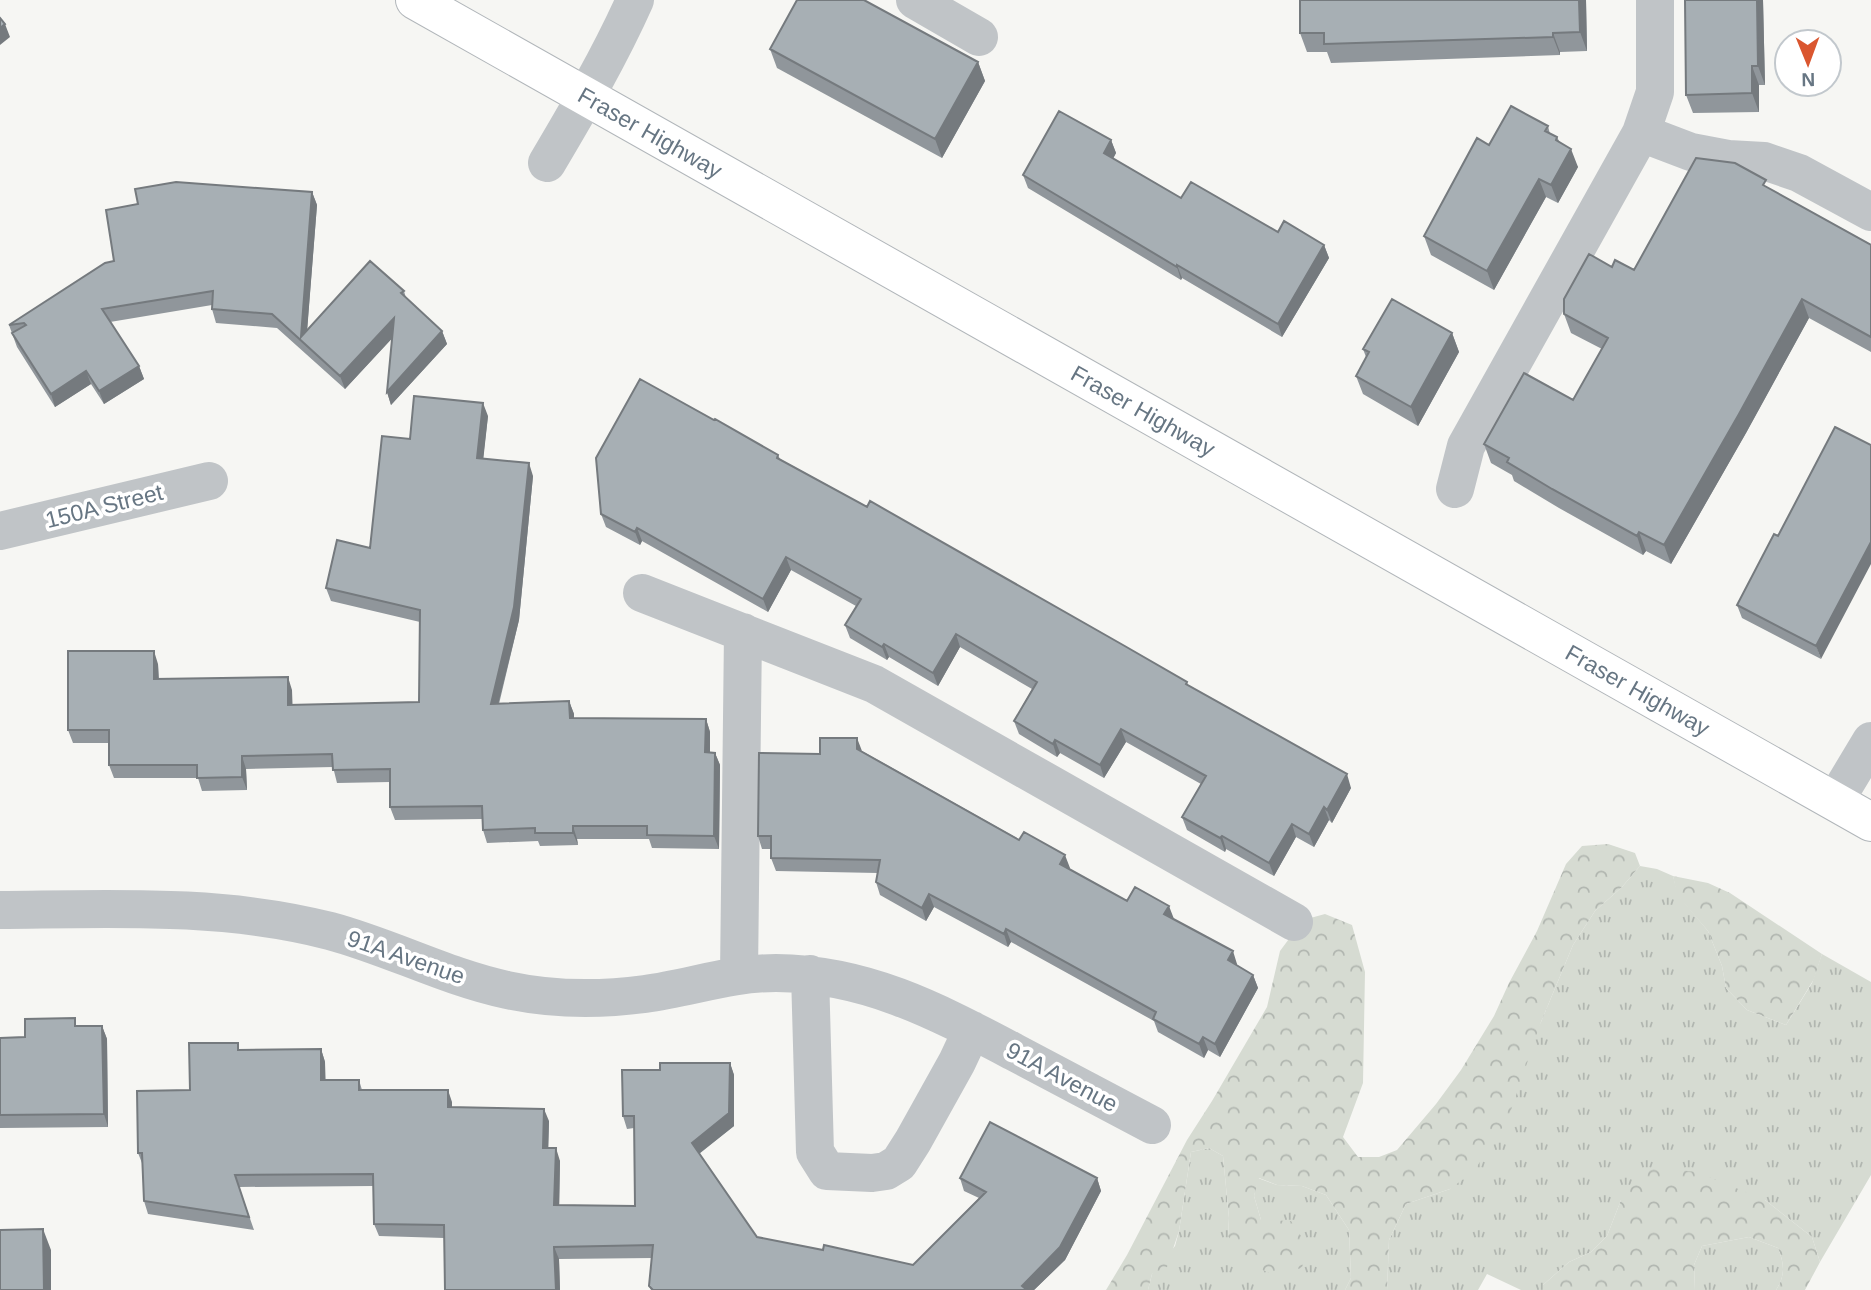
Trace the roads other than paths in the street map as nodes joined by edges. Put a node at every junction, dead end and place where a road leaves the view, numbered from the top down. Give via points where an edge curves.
1 (415, 0) edge
2 (635, 0) edge
3 (915, 0) edge
4 (1655, 0) edge
5 (979, 37) dead end
6 (586, 98) junction
7 (1641, 133) junction
8 (547, 163) dead end
9 (1871, 212) edge
10 (209, 481) dead end
11 (1455, 489) dead end
12 (0, 531) edge
13 (642, 593) dead end
14 (743, 632) junction
15 (1871, 741) edge
16 (1835, 801) junction
17 (1871, 822) edge
18 (0, 910) edge
19 (1294, 922) dead end
20 (810, 974) junction
21 (738, 975) junction
22 (972, 1030) junction
23 (1153, 1125) dead end

1 - 6 main road, Fraser Highway
2 - 6 street
3 - 5 street
4 - 7 street via 1655,92
6 - 8 street
6 - 16 main road, Fraser Highway
7 - 9 street via 1691,152 1764,161 1799,173
7 - 11 street via 1466,446
10 - 12 street, 150A Street
13 - 14 street
14 - 19 street via 874,684
14 - 21 street
15 - 16 street
16 - 17 main road, Fraser Highway
18 - 21 street, 91A Avenue via 180,909 271,919 331,931 507,990 566,998 648,994
20 - 21 street, 91A Avenue
20 - 22 street, 91A Avenue via 882,990
20 - 22 street via 815,1152 827,1171 872,1173 899,1163
22 - 23 street, 91A Avenue

